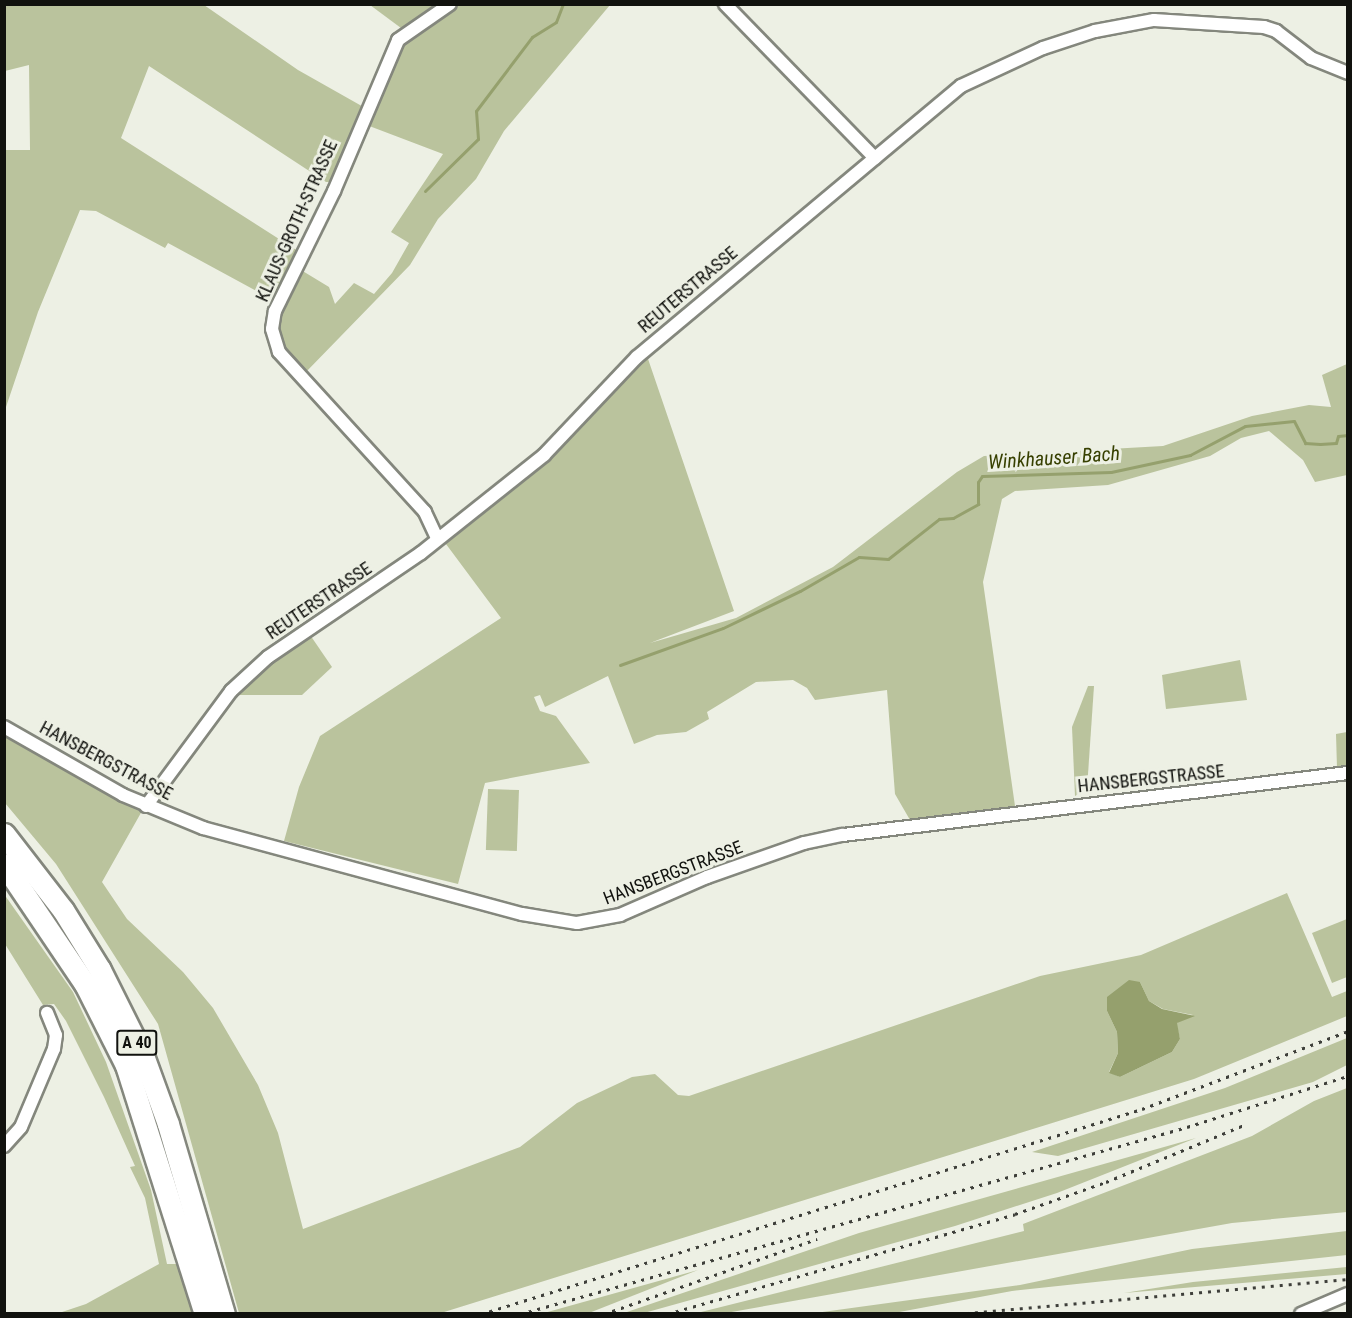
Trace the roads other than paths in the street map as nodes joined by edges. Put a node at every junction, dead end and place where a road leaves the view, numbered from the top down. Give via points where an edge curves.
1 (450, 4) edge
2 (725, 4) edge
3 (1347, 73) edge
4 (875, 158) junction
5 (437, 538) junction
6 (4, 727) edge
7 (1347, 773) edge
8 (146, 806) junction
9 (4, 834) edge
10 (4, 864) edge
11 (47, 1013) dead end
12 (4, 1146) edge
13 (205, 1281) junction
14 (1347, 1294) edge
15 (1308, 1312) edge
16 (205, 1314) edge
17 (224, 1314) edge

1 - 5 street, KLAUS-GROTH-STRASSE via 398,40 334,191 275,311 272,329 279,352 425,512
2 - 4 street
3 - 4 street, REUTERSTRASSE via 1311,58 1276,31 1264,27 1174,20 1134,23 1043,48 983,73 931,108
4 - 5 street, REUTERSTRASSE via 637,357 544,455
5 - 8 street, REUTERSTRASSE via 372,588 284,645 231,691
6 - 8 street, HANSBERGSTRASSE
7 - 8 street, HANSBERGSTRASSE via 843,835 804,843 707,877 620,915 577,923 522,914 226,835
9 - 13 highway, A 40 via 69,920 100,970 144,1058
10 - 13 highway, A 40 via 85,984 126,1065
11 - 12 street via 56,1035 54,1049 21,1127
13 - 16 highway, A 40
13 - 17 highway, A 40
14 - 15 street

